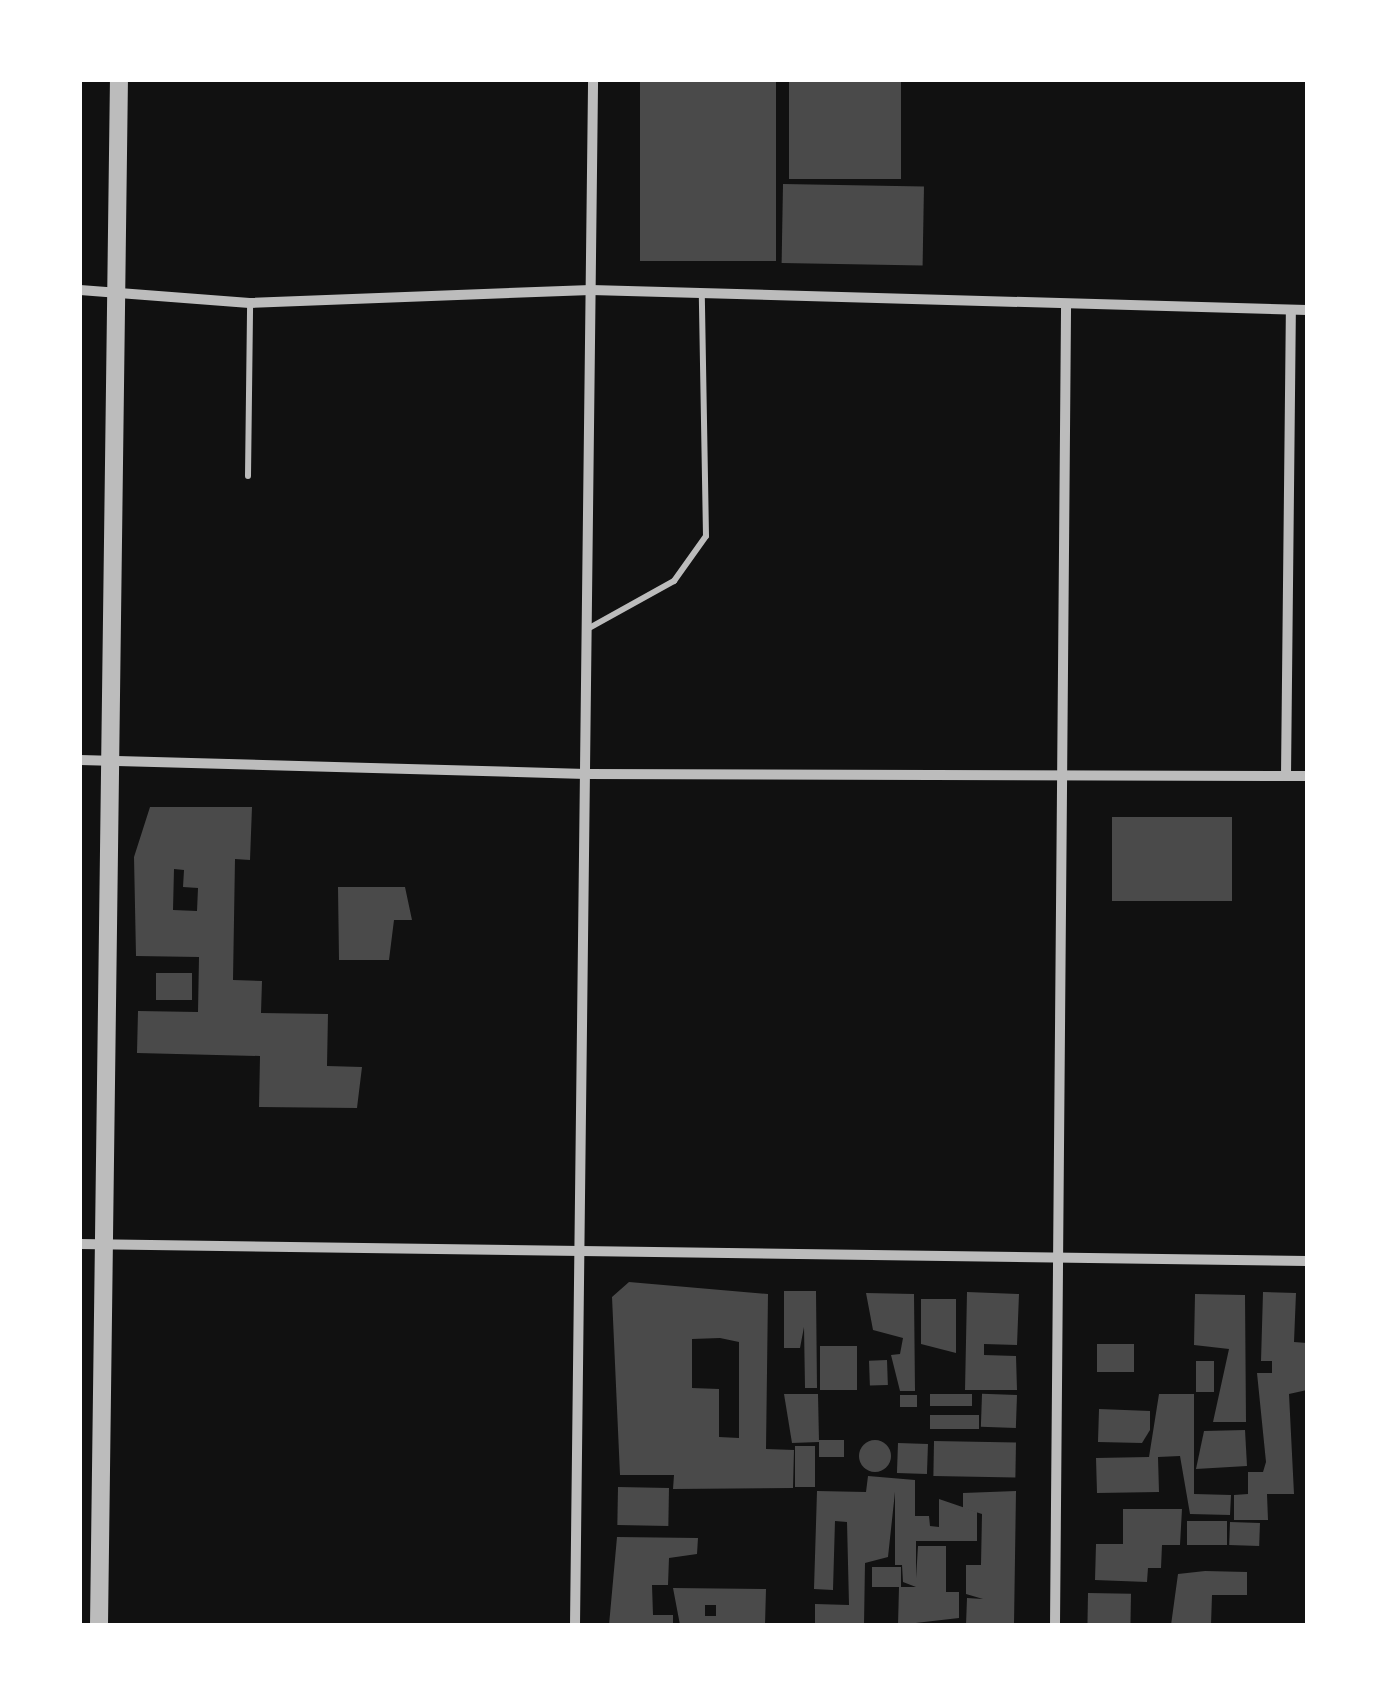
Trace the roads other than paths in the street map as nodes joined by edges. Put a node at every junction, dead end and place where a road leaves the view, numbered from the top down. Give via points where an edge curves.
1 (119, 80) edge
2 (593, 80) edge
3 (80, 290) edge
4 (591, 290) junction
5 (118, 291) junction
6 (702, 296) junction
7 (250, 303) junction
8 (1066, 307) junction
9 (1291, 310) junction
10 (1307, 310) edge
11 (248, 476) dead end
12 (591, 628) junction
13 (80, 760) edge
14 (110, 760) junction
15 (586, 774) junction
16 (1286, 776) junction
17 (1307, 776) edge
18 (1062, 779) junction
19 (80, 1244) edge
20 (100, 1244) junction
21 (585, 1250) junction
22 (1060, 1260) junction
23 (1307, 1261) edge
24 (99, 1625) edge
25 (576, 1625) edge
26 (1055, 1625) edge

1 - 5 street
2 - 4 street
3 - 5 street
4 - 6 street
4 - 7 street
4 - 12 street
5 - 7 street
5 - 14 street
6 - 8 street
6 - 12 lane via 706,536 674,581
7 - 11 lane
8 - 9 street
8 - 18 street
9 - 10 street
9 - 16 street
12 - 15 street
13 - 14 street
14 - 15 street
14 - 20 street
15 - 18 street
15 - 21 street
16 - 17 street
16 - 18 street
18 - 22 street
19 - 20 street
20 - 21 street
20 - 24 street
21 - 22 street
21 - 25 street
22 - 23 street
22 - 26 street

